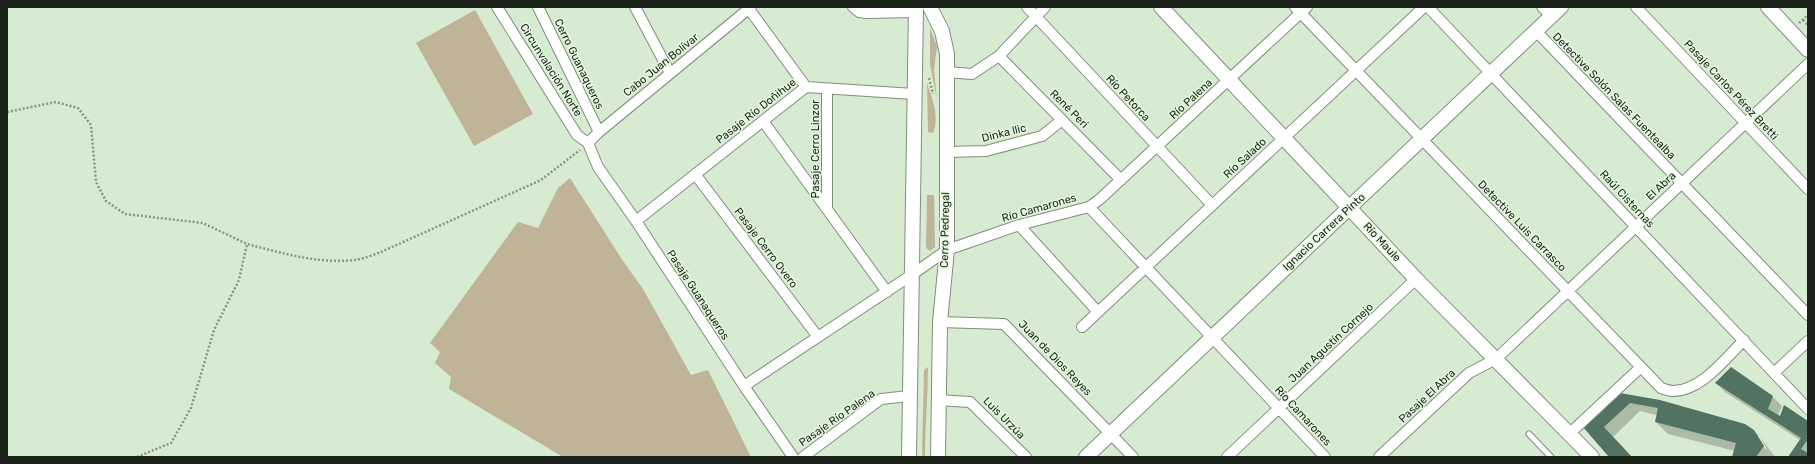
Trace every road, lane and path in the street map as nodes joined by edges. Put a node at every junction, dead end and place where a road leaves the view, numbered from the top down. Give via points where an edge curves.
1 (497, 7) edge
2 (538, 7) edge
3 (635, 7) edge
4 (854, 7) edge
5 (930, 7) edge
6 (1027, 7) edge
7 (1045, 7) edge
8 (1161, 7) edge
9 (1424, 7) edge
10 (1428, 7) edge
11 (1636, 7) edge
12 (1768, 7) edge
13 (750, 8) edge
14 (916, 9) edge
15 (1301, 9) edge
16 (1551, 10) edge
17 (738, 11) edge
18 (1035, 16) junction
19 (1803, 20) dead end
20 (1808, 26) edge
21 (1536, 31) junction
22 (1808, 50) edge
23 (999, 56) junction
24 (1808, 64) edge
25 (1356, 71) junction
26 (947, 72) junction
27 (670, 73) junction
28 (1492, 73) junction
29 (925, 81) dead end
30 (1228, 81) junction
31 (806, 87) junction
32 (826, 89) junction
33 (914, 94) junction
34 (933, 95) dead end
35 (7, 112) edge
36 (1062, 120) junction
37 (763, 121) junction
38 (1745, 123) junction
39 (599, 132) junction
40 (1283, 139) junction
41 (1422, 139) junction
42 (588, 143) junction
43 (1157, 148) junction
44 (946, 152) junction
45 (695, 174) junction
46 (1121, 180) junction
47 (1682, 184) junction
48 (1808, 189) edge
49 (1212, 205) junction
50 (1089, 207) junction
51 (1350, 207) junction
52 (826, 209) junction
53 (636, 221) junction
54 (1018, 225) junction
55 (1636, 226) junction
56 (248, 244) junction
57 (947, 250) junction
58 (1146, 267) junction
59 (913, 274) junction
60 (1416, 279) junction
61 (1567, 291) junction
62 (887, 292) junction
63 (1098, 312) junction
64 (1808, 315) edge
65 (940, 322) junction
66 (1082, 327) dead end
67 (818, 337) junction
68 (1212, 337) junction
69 (1744, 340) junction
70 (1808, 341) edge
71 (1496, 359) junction
72 (1641, 367) junction
73 (1774, 373) junction
74 (744, 386) junction
75 (909, 396) junction
76 (938, 400) junction
77 (1279, 408) junction
78 (1808, 409) edge
79 (1111, 434) junction
80 (1530, 434) dead end
81 (1569, 434) junction
82 (137, 457) edge
83 (793, 457) edge
84 (803, 457) edge
85 (909, 457) edge
86 (938, 457) edge
87 (1026, 457) edge
88 (1086, 457) edge
89 (1133, 457) edge
90 (1227, 457) edge
91 (1325, 457) edge
92 (1379, 457) edge
93 (1551, 457) edge
94 (1592, 457) edge

1 - 42 street, Circunvalación Norte via 577,135
2 - 39 street, Cerro Guanaqueros
3 - 27 street
4 - 14 street via 866,13
5 - 26 street, Cerro Pedregal via 942,31 947,54
6 - 18 street, Río Petorca
7 - 18 street
8 - 30 street, Río Maule
9 - 25 street, Río Salado
10 - 28 street, Raúl Cisternas
11 - 38 street, Pasaje Carlos Pérez Bretti
12 - 22 street
13 - 17 street, Cabo Juan Bolívar
13 - 31 street, Pasaje Cerro Linzor
14 - 33 street
15 - 25 street, Detective Luis Carrasco
15 - 30 street, Río Palena
16 - 21 street, Ignacio Carrera Pinto
17 - 27 street, Cabo Juan Bolívar
18 - 23 street
18 - 43 street, Río Petorca
19 - 20 path
21 - 28 street, Ignacio Carrera Pinto
21 - 47 street, Detective Solón Salas Fuentealba
23 - 26 street via 972,74
23 - 36 street, René Peri
24 - 38 street, El Abra
25 - 40 street, Río Salado
25 - 41 street, Detective Luis Carrasco
26 - 44 street, Cerro Pedregal
27 - 39 street, Cabo Juan Bolívar
28 - 41 street, Ignacio Carrera Pinto
28 - 55 street, Raúl Cisternas
29 - 34 path via 926,73
30 - 40 street, Río Maule
30 - 43 street, Río Palena
31 - 32 street, Pasaje Río Doñihue
31 - 37 street, Pasaje Río Doñihue
32 - 33 street, Pasaje Río Doñihue
32 - 52 street, Pasaje Cerro Linzor
33 - 59 street
35 - 56 path via 56,102 78,108 91,125 96,182 106,201 125,214 203,223
36 - 44 street, Dinka llic via 1042,136 986,151
36 - 46 street, René Peri
37 - 45 street, Pasaje Río Doñihue
37 - 52 street, Pasaje Cerro Linzor
38 - 47 street, El Abra
38 - 48 street, Pasaje Carlos Pérez Bretti
39 - 42 street, Cabo Juan Bolívar
40 - 49 street, Río Salado
40 - 51 street, Río Maule
41 - 51 street, Ignacio Carrera Pinto
41 - 61 street, Detective Luis Carrasco
42 - 53 street, Pasaje Guanaqueros via 598,167
42 - 56 path via 541,180 381,252 354,260 315,259
43 - 46 street, Río Palena
43 - 49 street, Río Petorca
44 - 57 street, Cerro Pedregal
45 - 53 street, Pasaje Río Doñihue
45 - 67 street, Pasaje Cerro Overo
46 - 50 street, Río Palena
47 - 55 street, El Abra
47 - 64 street, Detective Solón Salas Fuentealba
49 - 58 street, Río Salado
50 - 54 street, Río Camarones
50 - 58 street, Río Camarones
51 - 60 street, Río Maule
51 - 68 street, Ignacio Carrera Pinto
52 - 62 street, Pasaje Cerro Linzor
53 - 74 street, Pasaje Guanaqueros
54 - 57 street, Río Camarones
54 - 63 street
55 - 61 street, El Abra
55 - 69 street, Raúl Cisternas
56 - 82 path via 239,280 214,330 191,408 171,443
57 - 59 street, Río Camarones
57 - 65 street, Cerro Pedregal
58 - 63 street, Río Salado
58 - 68 street, Río Camarones
59 - 62 street, Río Camarones
59 - 75 street
60 - 71 street, Río Maule
60 - 77 street, Juan Agustín Cornejo
61 - 71 street, El Abra
61 - 72 street, Detective Luis Carrasco
62 - 67 street, Río Camarones
63 - 66 street, Río Salado
65 - 76 street, Cerro Pedregal
65 - 79 street, Juan de Dios Reyes via 1004,324
67 - 74 street, Río Camarones
68 - 77 street, Río Camarones
68 - 79 street, Ignacio Carrera Pinto
69 - 72 street, Detective Luis Carrasco via 1711,374 1688,387 1672,392 1661,388
69 - 73 street, Raúl Cisternas
70 - 73 street
71 - 81 street, Río Maule
71 - 92 street, Pasaje El Abra via 1469,373
72 - 81 street
73 - 78 street, Raúl Cisternas
74 - 83 street, Pasaje Guanaqueros
75 - 84 street, Pasaje Río Palena via 881,399
75 - 85 street
76 - 86 street, Cerro Pedregal
76 - 87 street, Luis Urzúa via 970,402
77 - 90 street, Juan Agustín Cornejo
77 - 91 street, Río Camarones
79 - 88 street, Ignacio Carrera Pinto
79 - 89 street, Juan de Dios Reyes
80 - 93 lane
81 - 94 street, Río Maule

